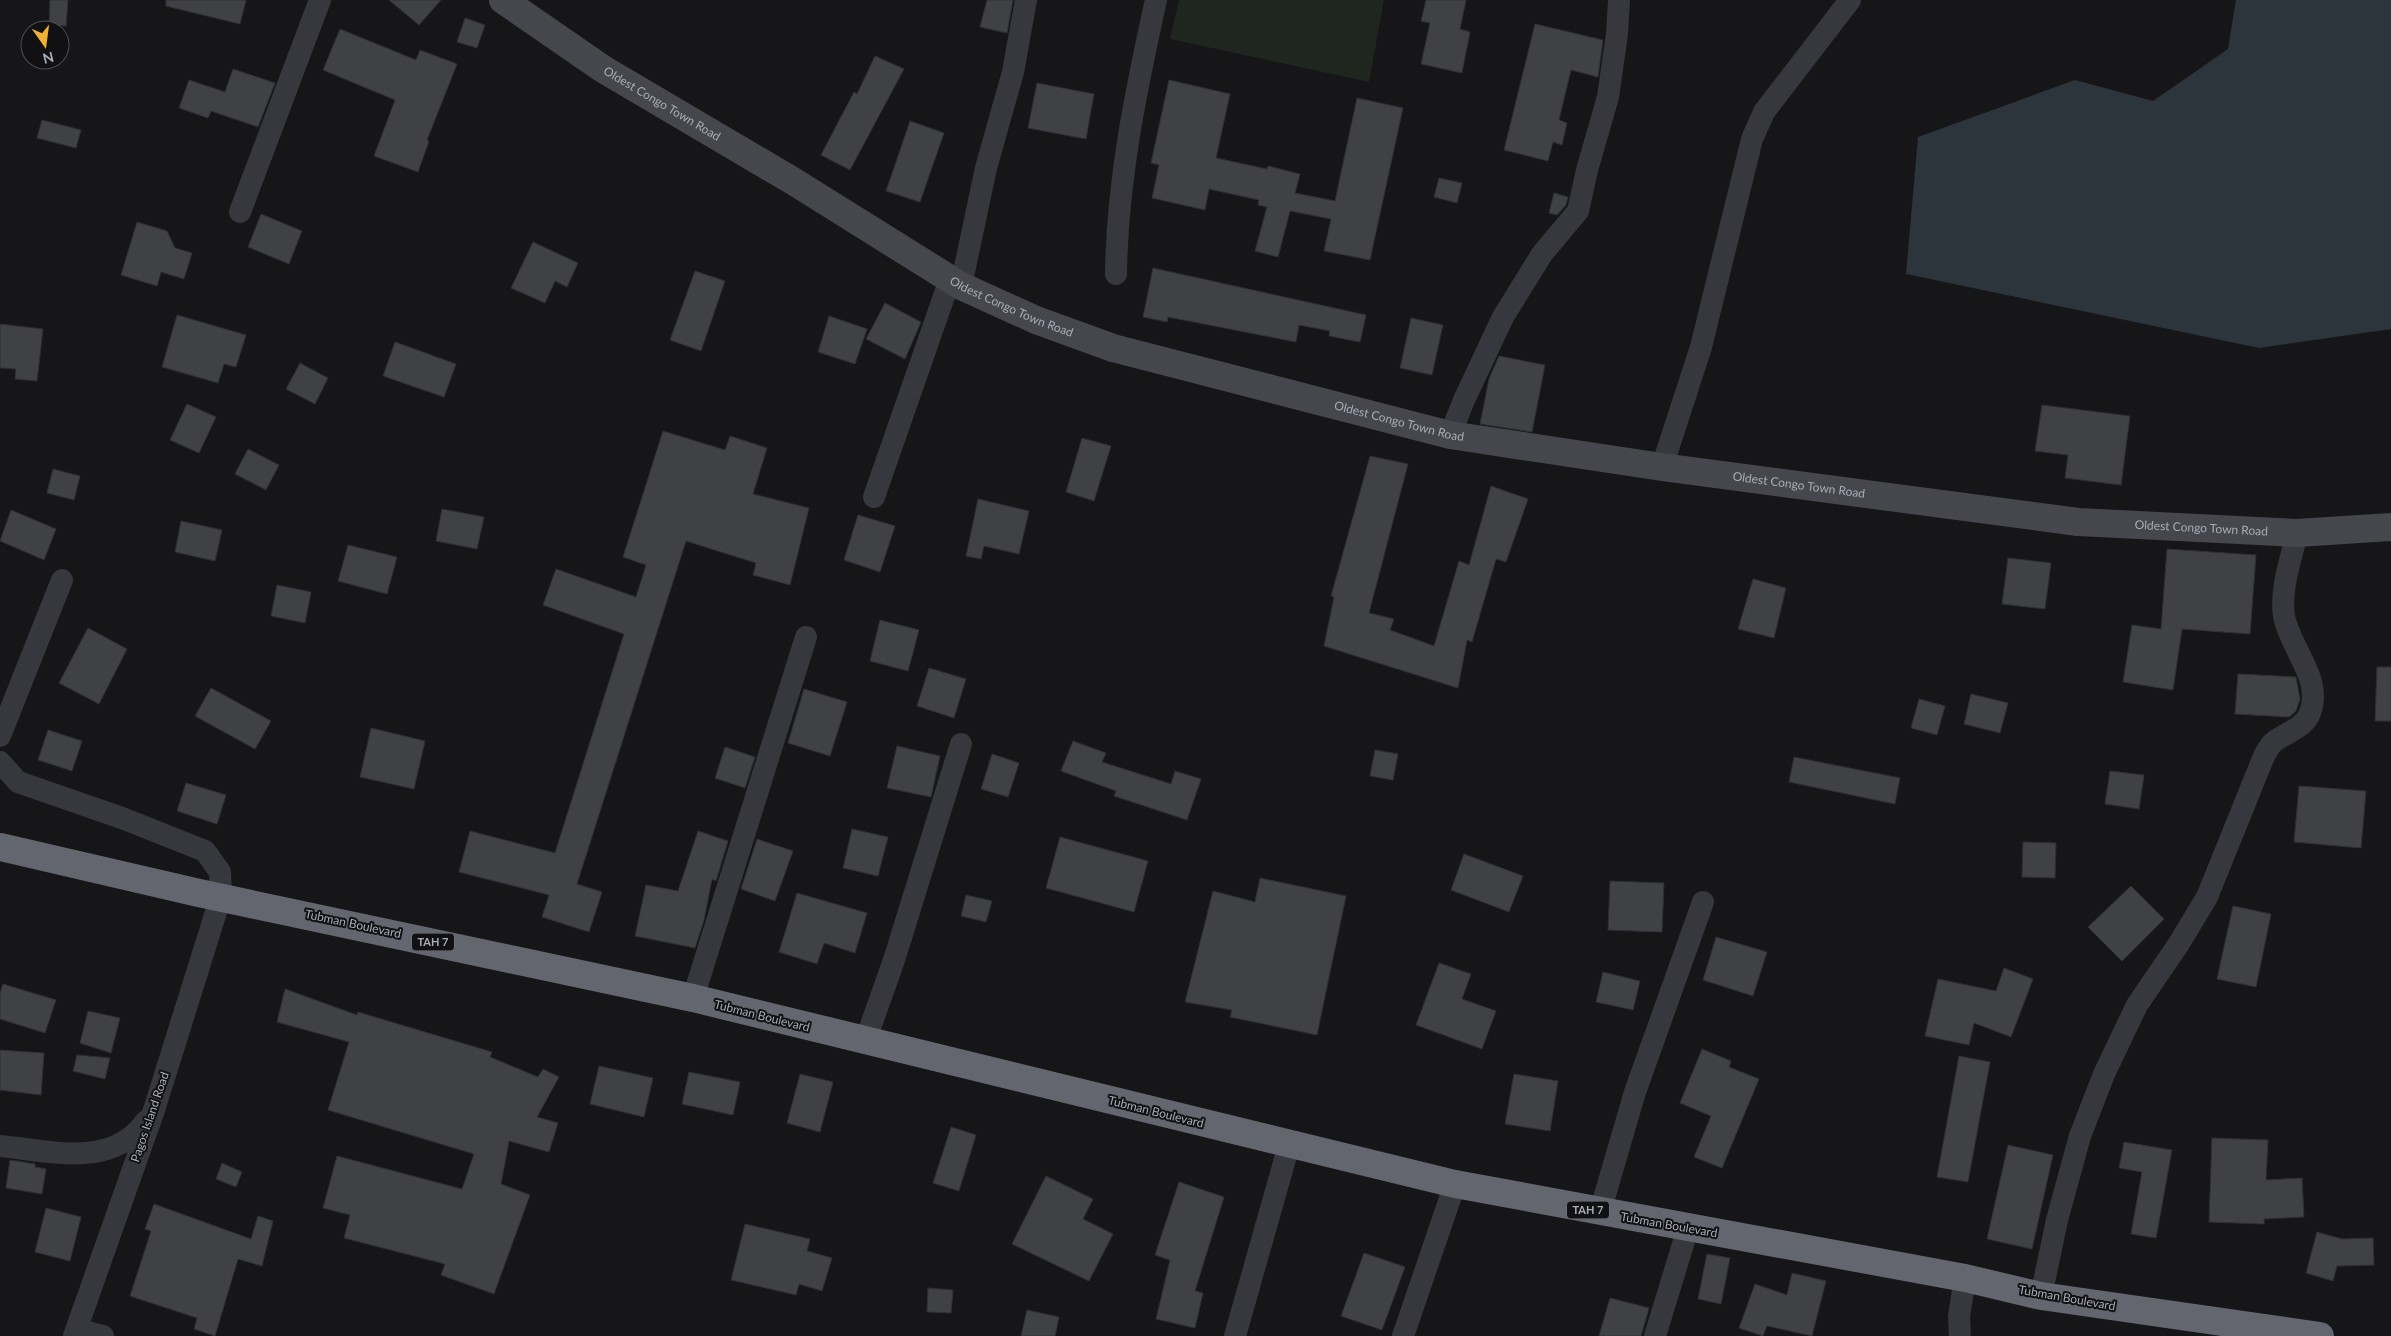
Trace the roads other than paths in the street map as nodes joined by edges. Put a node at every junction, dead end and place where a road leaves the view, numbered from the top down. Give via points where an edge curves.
1 (320, 0) edge
2 (503, 0) edge
3 (1026, 0) edge
4 (1156, 0) edge
5 (1618, 0) edge
6 (1850, 0) edge
7 (240, 212) dead end
8 (1116, 274) dead end
9 (955, 282) junction
10 (1450, 435) junction
11 (1662, 467) junction
12 (874, 498) dead end
13 (2391, 527) edge
14 (2297, 533) junction
15 (62, 580) dead end
16 (806, 637) dead end
17 (4, 712) edge
18 (0, 736) edge
19 (961, 744) dead end
20 (0, 762) edge
21 (0, 847) edge
22 (221, 896) junction
23 (1703, 902) dead end
24 (693, 998) junction
25 (865, 1042) junction
26 (154, 1110) junction
27 (1289, 1145) junction
28 (0, 1146) edge
29 (1455, 1184) junction
30 (1600, 1212) junction
31 (1688, 1228) junction
32 (1964, 1278) junction
33 (2041, 1296) junction
34 (76, 1332) edge
35 (103, 1336) edge
36 (1235, 1336) edge
37 (1403, 1336) edge
38 (1655, 1336) edge
39 (1960, 1336) edge
40 (2320, 1336) edge

1 - 7 street
2 - 9 street, Oldest Congo Town Road via 603,68
3 - 9 street via 1013,72
4 - 8 street via 1124,168 1116,233
5 - 10 street via 1608,97 1578,212 1542,254 1503,317
6 - 11 street via 1769,105 1752,139 1701,347
9 - 10 street, Oldest Congo Town Road via 1036,320 1113,348
9 - 12 street
10 - 11 street, Oldest Congo Town Road
11 - 14 street, Oldest Congo Town Road via 2078,522
13 - 14 street, Oldest Congo Town Road
14 - 33 street via 2286,582 2284,614 2290,638 2312,680 2313,702 2309,715 2298,728 2273,742 2264,756 2208,897 2137,1005 2104,1074 2080,1136
15 - 17 street
16 - 24 street
17 - 18 street
19 - 25 street
20 - 22 street via 18,782 205,851 220,872
21 - 22 highway, Tubman Boulevard / TAH 7
22 - 24 highway, Tubman Boulevard / TAH 7
22 - 26 street, Pagos Island Road
23 - 30 street via 1635,1092
24 - 25 highway, Tubman Boulevard / TAH 7
25 - 27 highway, Tubman Boulevard / TAH 7
26 - 28 street via 127,1142 96,1152
26 - 34 street, Pagos Island Road
27 - 29 highway, Tubman Boulevard / TAH 7
27 - 36 street
29 - 30 highway, Tubman Boulevard / TAH 7
29 - 37 street
30 - 31 highway, Tubman Boulevard / TAH 7
31 - 32 highway, Tubman Boulevard / TAH 7
31 - 38 street
32 - 33 highway, Tubman Boulevard / TAH 7
32 - 39 street
33 - 40 highway, Tubman Boulevard / TAH 7
34 - 35 street

